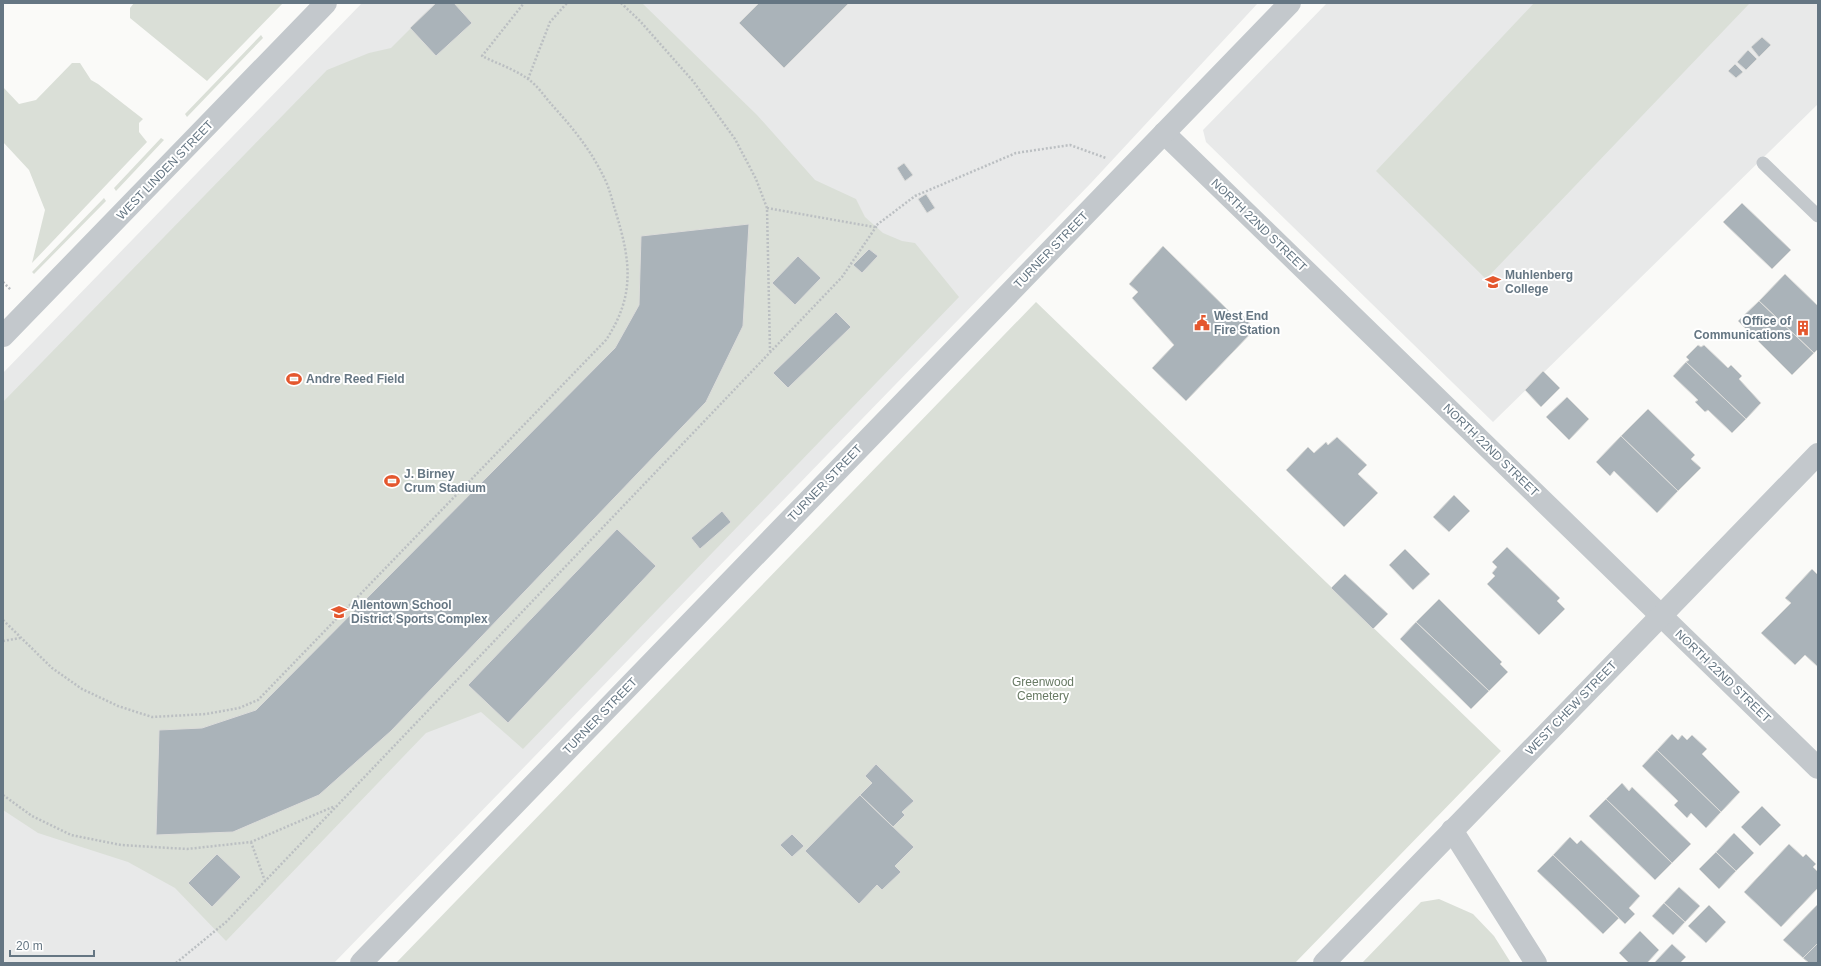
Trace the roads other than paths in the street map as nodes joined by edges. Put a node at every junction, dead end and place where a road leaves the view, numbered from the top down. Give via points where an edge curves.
1 (326, 3) edge
2 (1290, 3) edge
3 (1164, 133) junction
4 (1763, 163) dead end
5 (1818, 216) edge
6 (3, 336) edge
7 (1818, 454) edge
8 (1661, 615) junction
9 (1818, 768) edge
10 (1452, 830) junction
11 (361, 963) edge
12 (1324, 963) edge
13 (1536, 963) edge

1 - 6 street, WEST LINDEN STREET
2 - 3 street, TURNER STREET
3 - 8 street, NORTH 22ND STREET
3 - 11 street, TURNER STREET
4 - 5 lane
7 - 8 street, WEST CHEW STREET
8 - 9 street, NORTH 22ND STREET
8 - 10 street, WEST CHEW STREET
10 - 12 street, WEST CHEW STREET
10 - 13 street

